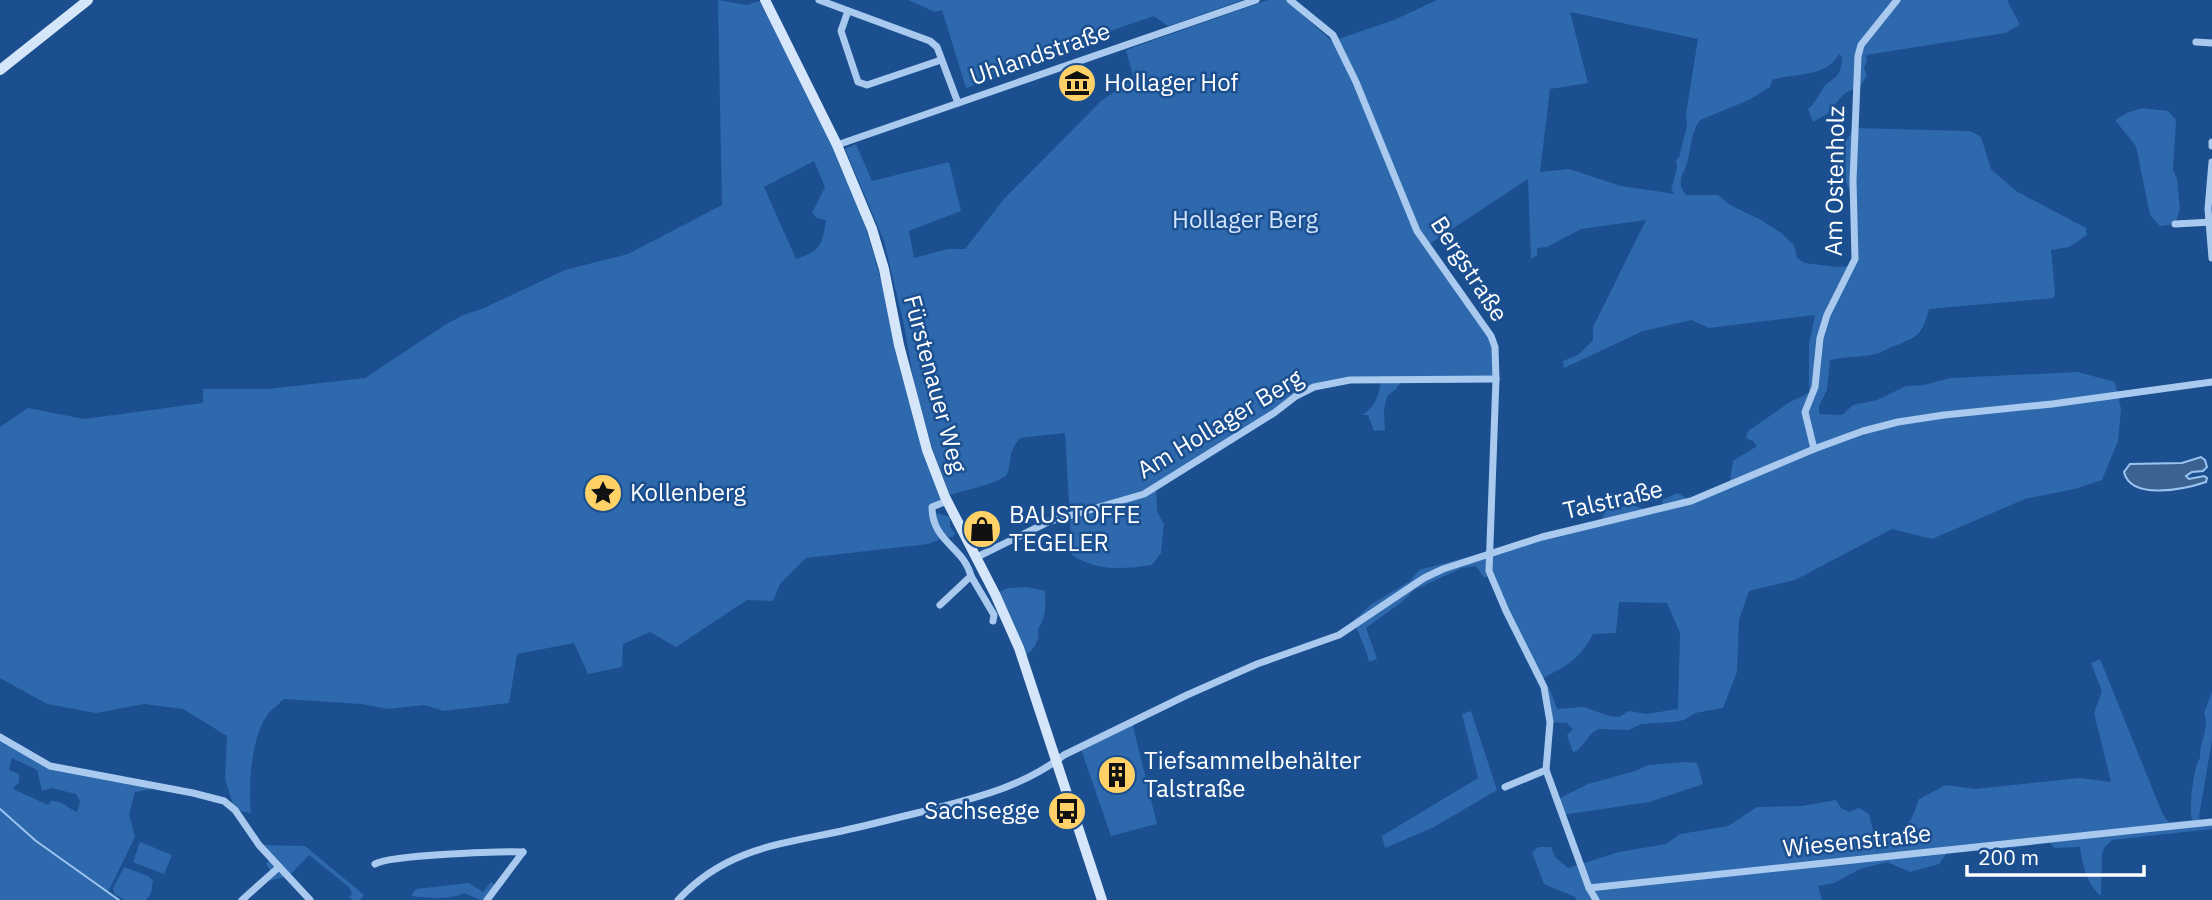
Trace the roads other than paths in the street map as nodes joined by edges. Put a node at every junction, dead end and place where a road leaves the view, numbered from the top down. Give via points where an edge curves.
1 (88, 0) edge
2 (765, 0) edge
3 (819, 0) edge
4 (1256, 0) edge
5 (1290, 0) edge
6 (1897, 0) edge
7 (848, 11) junction
8 (2196, 42) dead end
9 (2212, 43) edge
10 (941, 60) junction
11 (0, 70) edge
12 (958, 103) junction
13 (837, 145) junction
14 (2212, 162) edge
15 (2210, 222) edge
16 (2175, 225) dead end
17 (2212, 258) edge
18 (1496, 379) junction
19 (2212, 382) edge
20 (1814, 449) junction
21 (947, 501) junction
22 (1488, 554) junction
23 (975, 558) junction
24 (971, 576) junction
25 (940, 605) dead end
26 (993, 621) dead end
27 (0, 737) edge
28 (1058, 760) junction
29 (1546, 770) junction
30 (1505, 787) dead end
31 (2212, 822) edge
32 (374, 864) dead end
33 (279, 867) junction
34 (1589, 888) junction
35 (242, 900) edge
36 (310, 900) edge
37 (487, 900) edge
38 (678, 900) edge
39 (1102, 900) edge
40 (1596, 900) edge

1 - 11 street
2 - 13 street, Fürstenauer Weg
3 - 7 street
4 - 12 street, Uhlandstraße
5 - 18 street, Bergstraße via 1333,35 1418,231 1491,336
6 - 20 street, Am Ostenholz via 1861,44 1858,56 1855,259 1820,338 1815,387 1805,412
7 - 10 street via 930,41
7 - 10 street via 841,30 858,82 867,85
8 - 9 street
10 - 12 street
12 - 13 street, Uhlandstraße
13 - 21 street, Fürstenauer Weg via 872,229 920,428
14 - 15 street
15 - 16 street
15 - 17 street
18 - 22 street, Bergstraße
18 - 23 street, Am Hollager Berg via 1350,380 1314,387 1144,494 1048,522
19 - 20 street, Talstraße via 1898,422
20 - 22 street, Talstraße via 1691,502
21 - 23 street, Fürstenauer Weg
21 - 24 street via 932,507 933,516 942,538
22 - 28 street, Talstraße via 1424,578 1339,635 1256,664
22 - 29 street via 1489,571 1544,687 1550,722
23 - 28 street, Fürstenauer Weg via 1019,648
24 - 25 street
24 - 26 street via 986,598
27 - 33 street via 50,765 216,798 235,810
28 - 38 street via 994,793 748,852 713,869
28 - 39 street, Fürstenauer Weg
29 - 30 street
29 - 34 street
31 - 34 street, Wiesenstraße
32 - 37 street via 523,852
33 - 35 street
33 - 36 street
34 - 40 street

